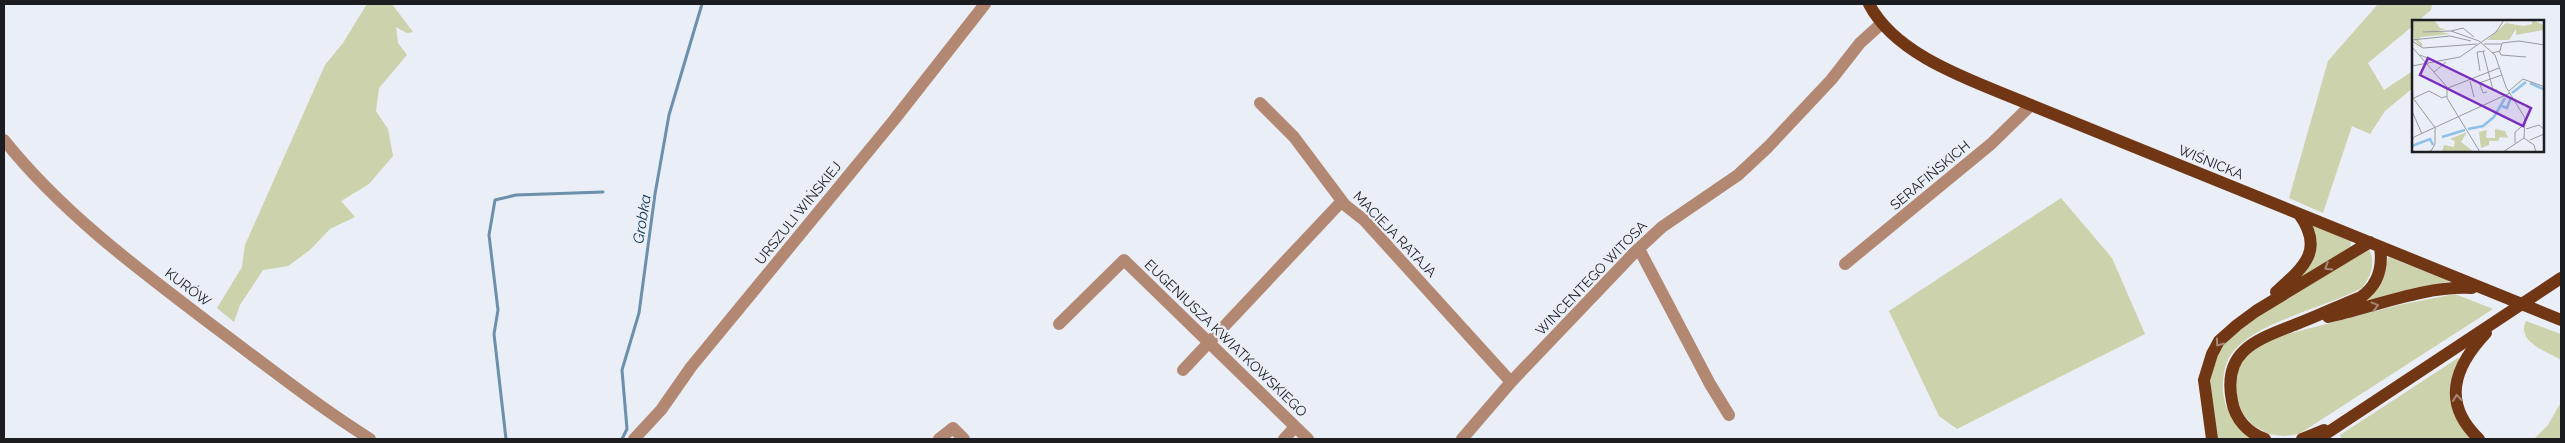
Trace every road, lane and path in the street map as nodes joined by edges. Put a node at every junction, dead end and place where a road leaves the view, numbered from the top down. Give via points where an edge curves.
1 (985, 4) edge
2 (1869, 4) edge
3 (1881, 24) junction
4 (1260, 103) dead end
5 (2031, 105) junction
6 (4, 140) edge
7 (1342, 201) junction
8 (2299, 214) junction
9 (2375, 244) junction
10 (1639, 249) junction
11 (1845, 264) dead end
12 (2561, 278) edge
13 (2485, 289) junction
14 (2256, 312) junction
15 (2501, 318) junction
16 (2561, 320) edge
17 (1059, 324) dead end
18 (2294, 326) junction
19 (1209, 342) junction
20 (1183, 370) dead end
21 (1511, 382) junction
22 (1729, 415) dead end
23 (2351, 417) junction
24 (1295, 427) junction
25 (370, 439) edge
26 (634, 439) edge
27 (939, 439) edge
28 (964, 439) edge
29 (1284, 439) edge
30 (1308, 439) edge
31 (1462, 439) edge
32 (2212, 439) edge
33 (2265, 439) edge
34 (2302, 439) edge
35 (2318, 439) edge
36 (2479, 439) edge

1 - 26 street, URSZULI WIŃSKIEJ via 888,128 691,367 661,410
2 - 3 main road, WIŚNICKA
3 - 5 main road, WIŚNICKA via 1906,47
3 - 10 street, WINCENTEGO WITOSA via 1860,43 1832,80 1738,175 1662,227
4 - 7 street, MACIEJA RATAJA via 1294,137
5 - 8 main road, WIŚNICKA
5 - 11 street, SERAFIŃSKICH via 1991,144
6 - 25 street, KURÓW via 49,190 156,282 312,400
7 - 19 street
7 - 21 street, MACIEJA RATAJA via 1364,220
8 - 9 main road, WIŚNICKA
8 - 14 main road via 2311,235 2310,254 2305,264
9 - 13 main road, WIŚNICKA
9 -> 14 main road
9 - 18 main road via 2379,272 2370,290
10 - 21 street, WINCENTEGO WITOSA
10 - 22 street
12 - 15 main road
13 - 16 main road, WIŚNICKA
18 -> 13 main road via 2453,287
14 -> 32 main road via 2219,341 2207,367 2204,392
15 - 23 main road
36 -> 15 main road via 2463,421 2458,409 2455,393 2458,376 2472,349
17 - 19 street, EUGENIUSZA KWIATKOWSKIEGO via 1124,260
18 - 33 main road via 2257,340 2238,356 2234,365 2230,386 2233,408 2242,423
19 - 20 street
19 - 24 street, EUGENIUSZA KWIATKOWSKIEGO
21 - 31 street, WINCENTEGO WITOSA
23 - 34 main road
23 - 35 main road
24 - 29 street
24 - 30 street, EUGENIUSZA KWIATKOWSKIEGO
27 - 28 street via 953,428

